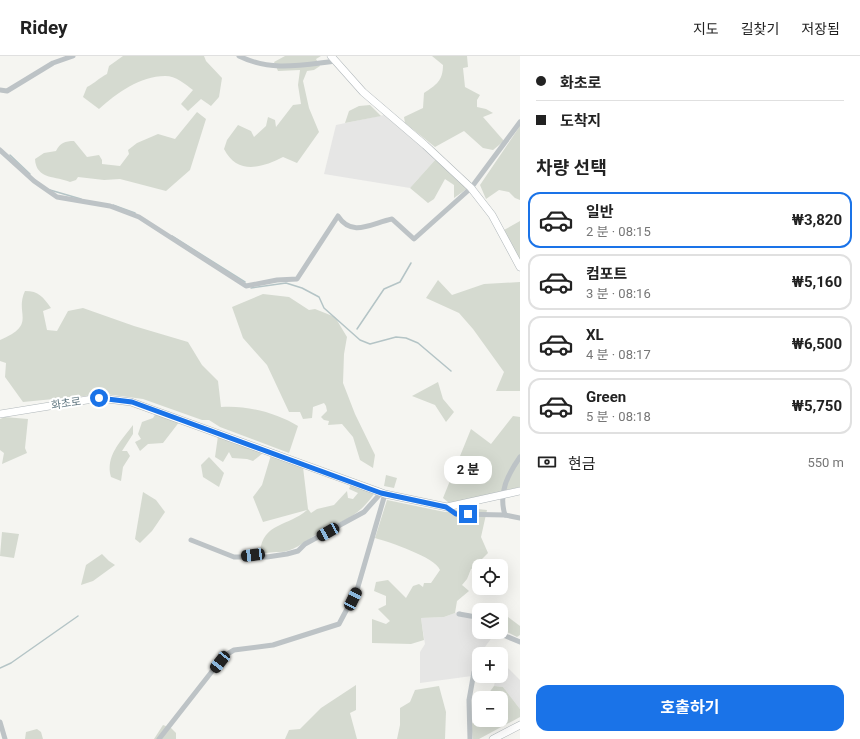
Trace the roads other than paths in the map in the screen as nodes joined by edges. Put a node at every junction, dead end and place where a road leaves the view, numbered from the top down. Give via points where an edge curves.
1 (73, 56) edge
2 (239, 56) edge
3 (334, 59) edge
4 (0, 90) edge
5 (520, 122) edge
6 (0, 150) edge
7 (471, 188) junction
8 (520, 267) edge
9 (0, 414) edge
10 (520, 457) edge
11 (520, 491) edge
12 (383, 494) junction
13 (503, 495) junction
14 (446, 507) junction
15 (505, 515) junction
16 (520, 518) edge
17 (191, 540) dead end
18 (459, 614) dead end
19 (472, 616) edge
20 (508, 636) edge
21 (520, 641) edge
22 (472, 683) edge
23 (0, 722) edge
24 (520, 725) edge
25 (5, 739) edge
26 (159, 739) edge
27 (470, 739) edge
28 (493, 739) edge

1 - 4 street via 53,63 6,91
2 - 3 street via 262,65 278,67
3 - 7 street via 363,92
5 - 7 street
6 - 7 street via 34,181 57,197 110,206 139,217 246,286 298,279 338,216 348,227 364,228 392,219 414,239
7 - 8 street via 492,215
9 - 12 street, 화초로 via 99,398 132,402
10 - 13 street via 509,472
11 - 13 street, 화초로
12 - 14 street, 화초로
12 - 17 street via 364,512 298,551 287,554 234,557
12 - 26 street via 357,590 339,624 273,645 234,650 224,656
13 - 14 street, 화초로
13 - 15 street via 501,504
14 - 15 street via 456,514
15 - 16 street
18 - 19 street
20 - 21 street
22 - 27 street via 469,700
23 - 25 street
24 - 28 street

